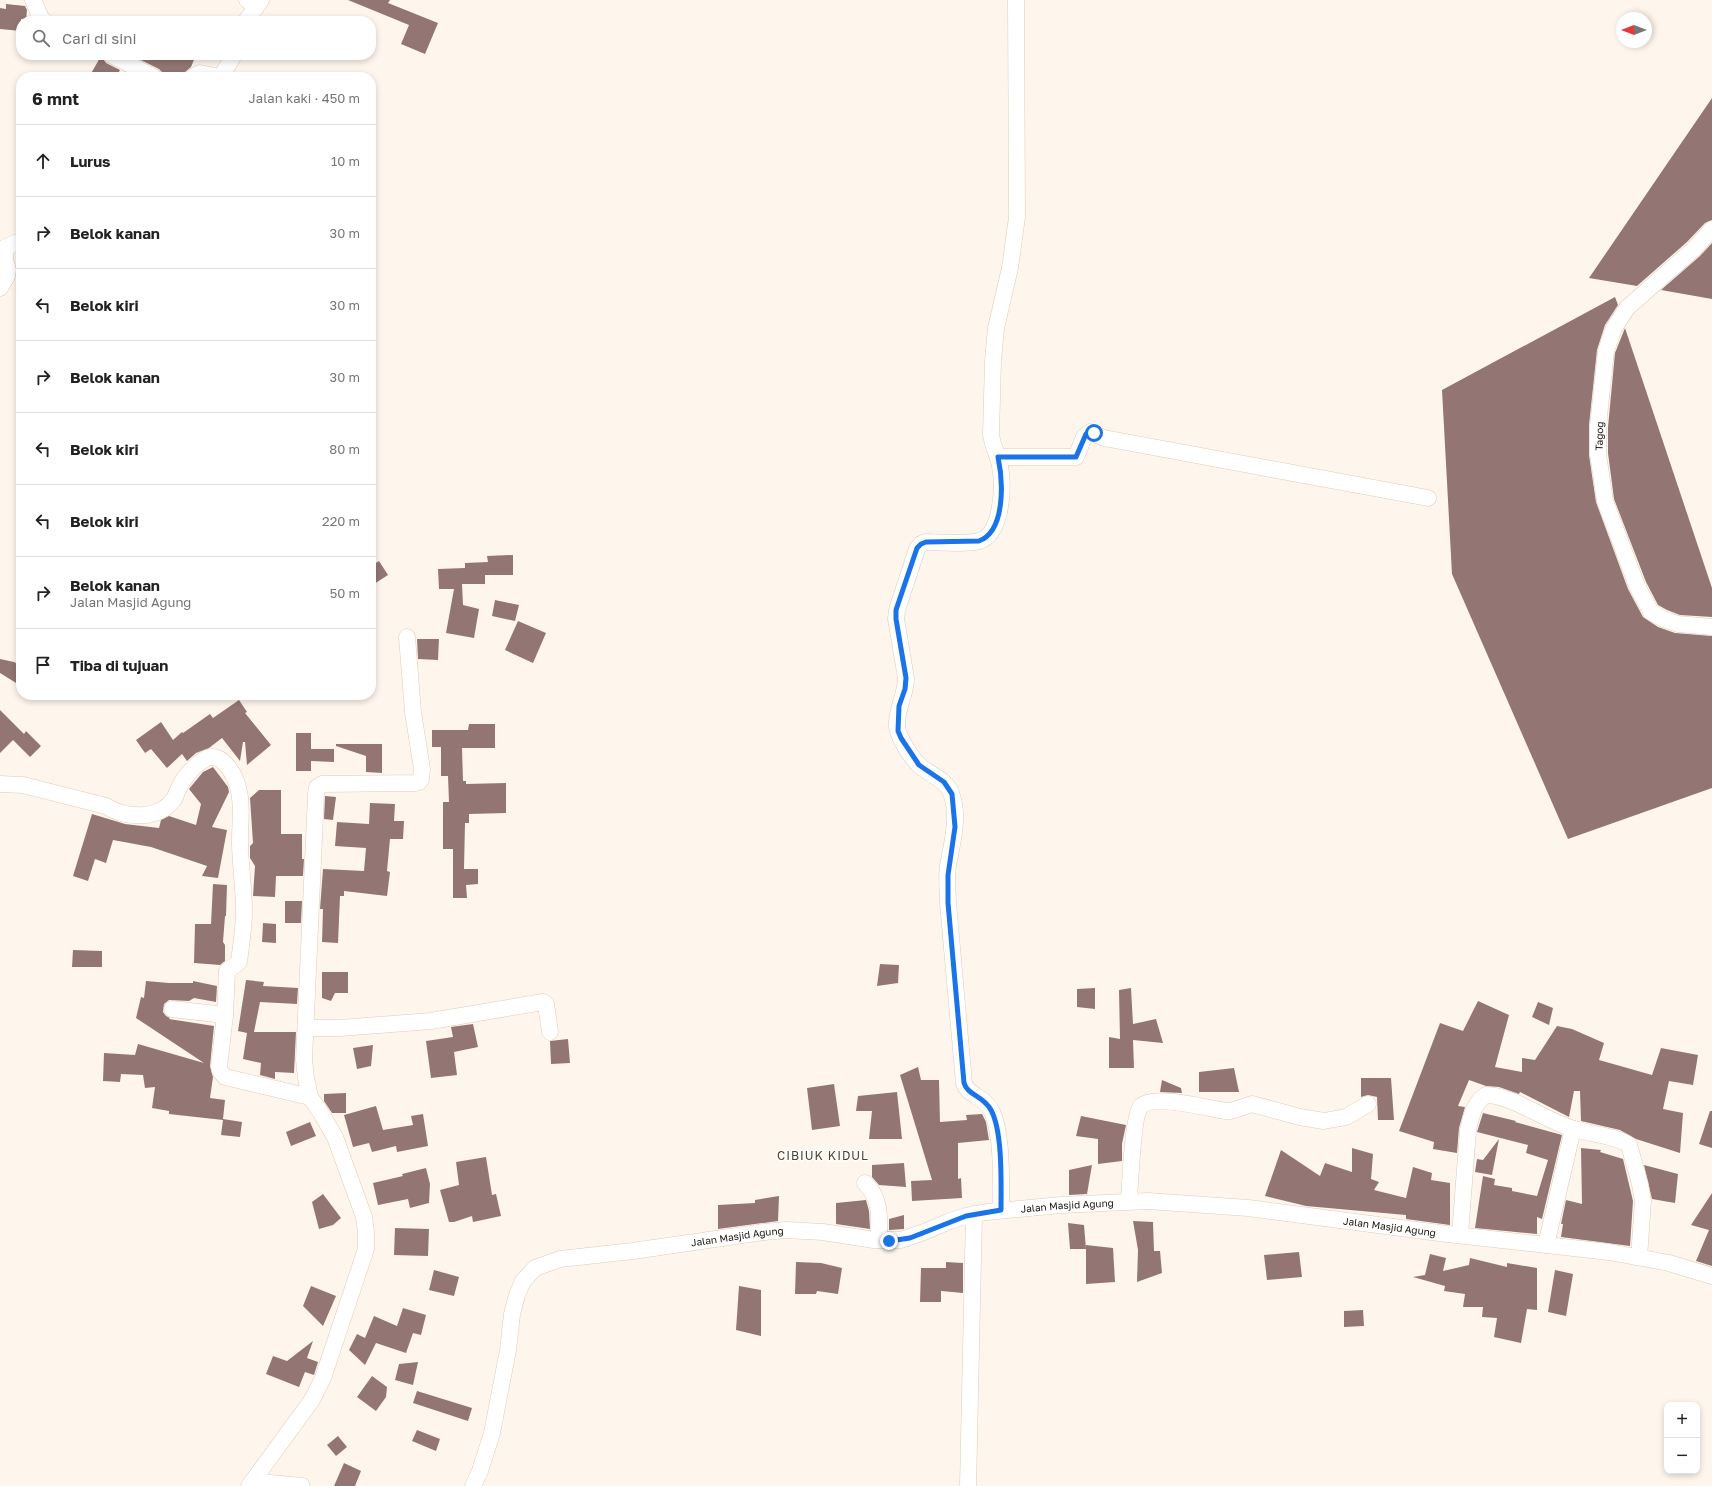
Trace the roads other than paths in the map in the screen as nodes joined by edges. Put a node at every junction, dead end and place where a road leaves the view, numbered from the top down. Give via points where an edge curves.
1 (34, 0) edge
2 (1016, 0) edge
3 (255, 2) edge
4 (40, 16) edge
5 (248, 16) edge
6 (121, 60) edge
7 (231, 60) edge
8 (144, 72) edge
9 (224, 72) edge
10 (1712, 229) edge
11 (16, 243) edge
12 (0, 288) edge
13 (998, 457) junction
14 (1428, 498) dead end
15 (1712, 627) edge
16 (407, 637) dead end
17 (0, 784) edge
18 (172, 1008) dead end
19 (225, 1015) junction
20 (306, 1028) junction
21 (550, 1032) dead end
22 (310, 1097) junction
23 (1368, 1104) dead end
24 (1573, 1129) junction
25 (865, 1183) dead end
26 (1129, 1200) junction
27 (1001, 1210) junction
28 (974, 1214) junction
29 (1460, 1235) junction
30 (879, 1240) junction
31 (1546, 1245) junction
32 (1639, 1257) junction
33 (1712, 1276) edge
34 (251, 1485) edge
35 (302, 1486) edge
36 (473, 1486) edge
37 (968, 1486) edge

1 - 4 street
2 - 13 street via 1018,210 994,346 991,434
3 - 5 street
6 - 8 street
7 - 9 street
10 - 15 street, Tagog via 1694,249 1627,308 1614,328 1606,352 1598,426 1598,454 1605,502 1637,586 1651,612 1678,624
11 - 12 street via 6,247 5,260 8,270
13 - 14 street via 1076,457 1084,437 1090,432 1104,438
13 - 27 street via 1001,474 999,508 993,530 984,540 979,541 921,544 917,548 899,601 896,619 906,678 899,706 898,731 919,765 944,782 952,794 955,827 948,870 948,896 964,1083 968,1091 986,1102 997,1128
16 - 20 street via 411,695 422,769 419,782 330,783 317,788
17 - 19 street via 23,785 106,806 114,812 139,816 165,809 175,798 179,787 204,760 212,757 219,759 232,771 238,785 240,800 240,862 244,911 239,962 227,971
18 - 19 street
19 - 22 street via 219,1066 224,1077
20 - 21 street via 431,1021 543,1002 546,1004
20 - 22 street via 304,1060
22 - 34 street via 335,1137 364,1217 366,1249 320,1384 312,1400
23 - 26 street via 1346,1117 1324,1122 1252,1104 1225,1111 1184,1102 1147,1103 1138,1111
24 - 29 street via 1511,1101 1492,1095 1481,1098 1471,1115 1468,1130
24 - 31 street
24 - 32 street via 1630,1145 1642,1191
25 - 30 street via 877,1200
26 - 27 street, Jalan Masjid Agung
26 - 29 street, Jalan Masjid Agung via 1248,1208
27 - 28 street, Jalan Masjid Agung
28 - 30 street, Jalan Masjid Agung via 910,1238
28 - 37 street
29 - 31 street, Jalan Masjid Agung
30 - 36 street, Jalan Masjid Agung via 786,1230 560,1259 535,1268 522,1281 517,1295 492,1432
31 - 32 street, Jalan Masjid Agung
32 - 33 street, Jalan Masjid Agung
34 - 35 street via 260,1482

